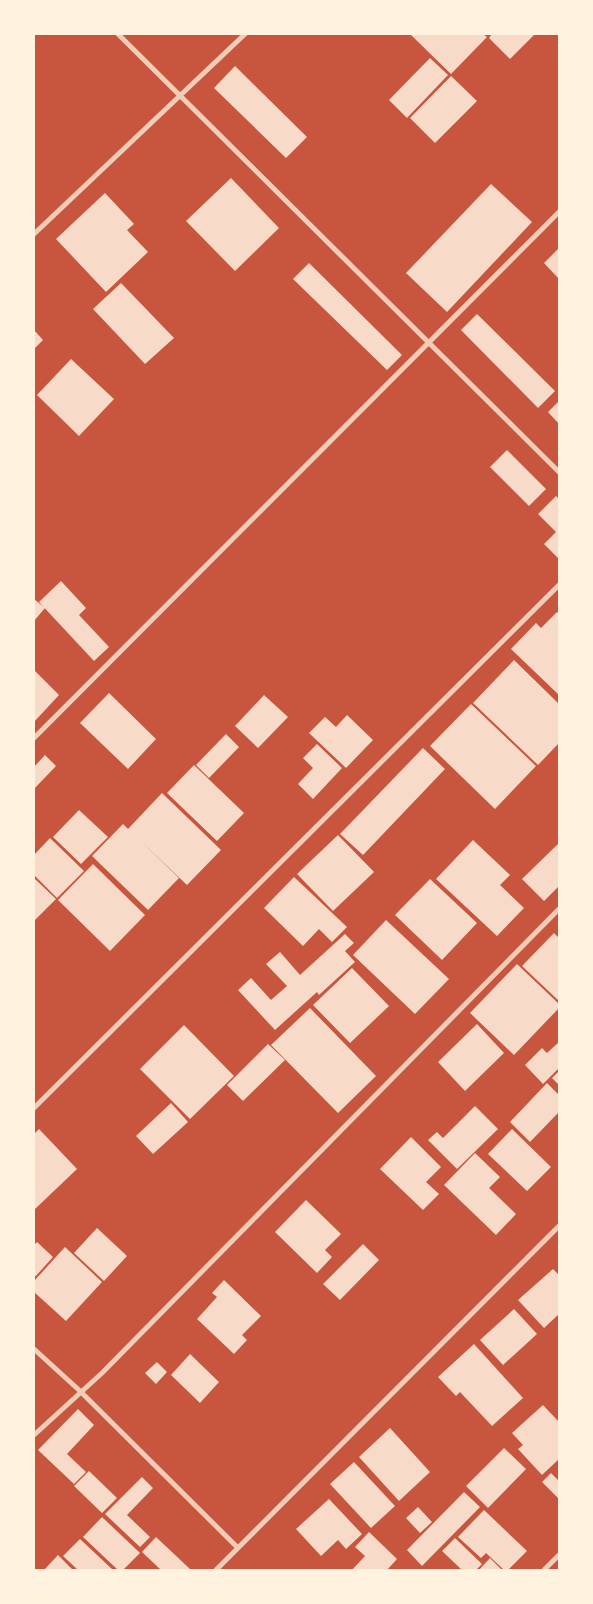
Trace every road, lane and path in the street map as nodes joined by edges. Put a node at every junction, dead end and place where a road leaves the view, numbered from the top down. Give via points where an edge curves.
1 (118, 34) edge
2 (245, 34) edge
3 (180, 96) junction
4 (559, 212) edge
5 (34, 234) edge
6 (429, 343) junction
7 (559, 472) edge
8 (559, 585) edge
9 (34, 738) edge
10 (559, 909) edge
11 (34, 1108) edge
12 (559, 1226) edge
13 (34, 1348) edge
14 (80, 1391) junction
15 (34, 1435) edge
16 (238, 1548) junction
17 (559, 1555) edge
18 (216, 1570) edge
19 (544, 1570) edge

1 - 3 street
2 - 3 street
3 - 5 street
3 - 6 street
4 - 6 street
6 - 7 street
6 - 9 street
8 - 11 street
10 - 14 street via 102,1373
12 - 16 street
13 - 14 street
14 - 15 street
14 - 16 street
16 - 18 street
17 - 19 street

